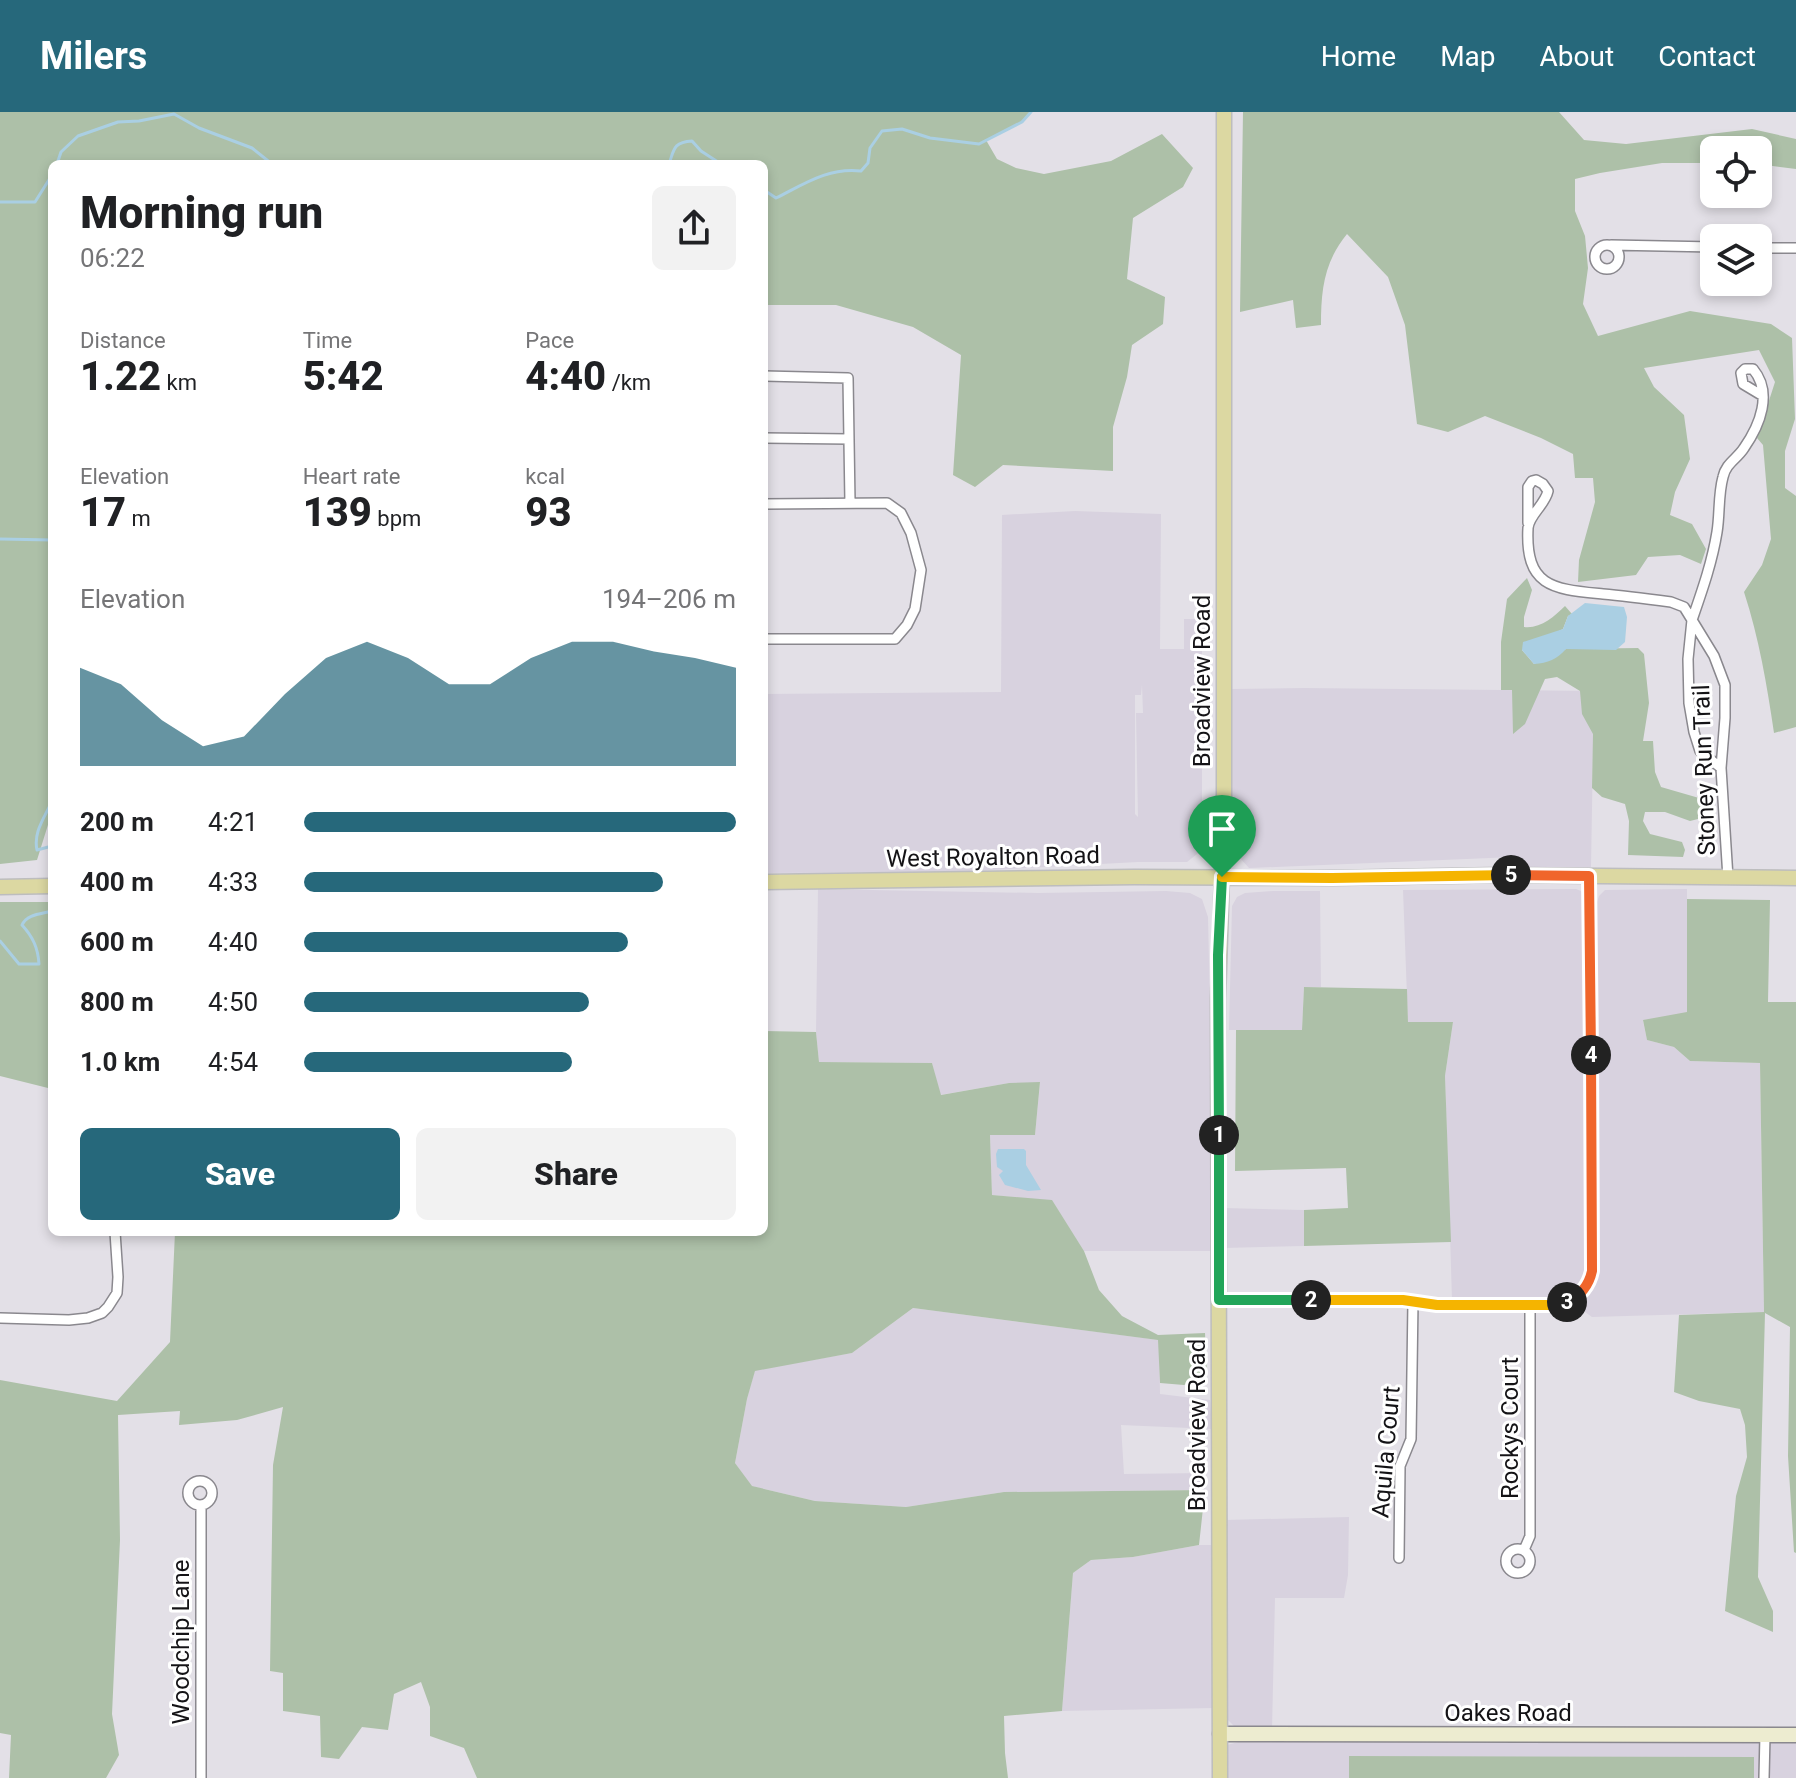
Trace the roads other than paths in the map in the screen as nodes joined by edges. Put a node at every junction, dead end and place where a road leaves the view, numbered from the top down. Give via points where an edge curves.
1 (1224, 112) edge
2 (1611, 245) dead end
3 (1700, 247) edge
4 (1772, 248) edge
5 (1796, 248) edge
6 (768, 376) edge
7 (1763, 396) dead end
8 (768, 438) edge
9 (849, 439) junction
10 (850, 503) junction
11 (768, 504) edge
12 (1528, 523) dead end
13 (1692, 620) junction
14 (768, 639) edge
15 (1721, 768) junction
16 (1589, 876) junction
17 (1222, 877) junction
18 (1728, 878) junction
19 (1796, 878) edge
20 (768, 882) edge
21 (48, 886) edge
22 (0, 887) edge
23 (115, 1236) edge
24 (1219, 1300) junction
25 (1413, 1301) junction
26 (1530, 1305) junction
27 (0, 1318) edge
28 (201, 1505) dead end
29 (1524, 1550) dead end
30 (1399, 1558) dead end
31 (1220, 1734) junction
32 (1765, 1735) junction
33 (1796, 1735) edge
34 (201, 1778) edge
35 (1220, 1778) edge
36 (1764, 1778) edge

1 - 17 main road, Broadview Road
2 - 3 street
4 - 5 street
6 - 9 street via 848,378
7 - 13 street via 1759,421 1723,476 1709,574
8 - 9 street
9 - 10 street
10 - 11 street
10 - 14 street via 887,503 901,513 911,533 921,570 907,625 895,639
12 - 13 street via 1531,562 1541,579 1574,592 1671,602 1684,607
13 - 15 street, Stoney Run Trail via 1725,685
13 - 15 street via 1688,659 1694,732 1700,751
15 - 18 street, Stoney Run Trail
16 - 17 main road, West Royalton Road
16 - 18 main road, West Royalton Road
16 - 26 street via 1591,1276 1573,1300
17 - 20 main road, West Royalton Road
17 - 24 main road, Broadview Road
18 - 19 main road, West Royalton Road
21 - 22 main road
23 - 27 street via 117,1293 102,1313 69,1320
24 - 25 street
24 - 31 main road, Broadview Road
25 - 26 street
25 - 30 street, Aquila Court via 1411,1439 1400,1466
26 - 29 street, Rockys Court via 1530,1536
28 - 34 street, Woodchip Lane
31 - 32 street, Oakes Road
31 - 35 main road, Broadview Road
32 - 33 street, Oakes Road
32 - 36 street

